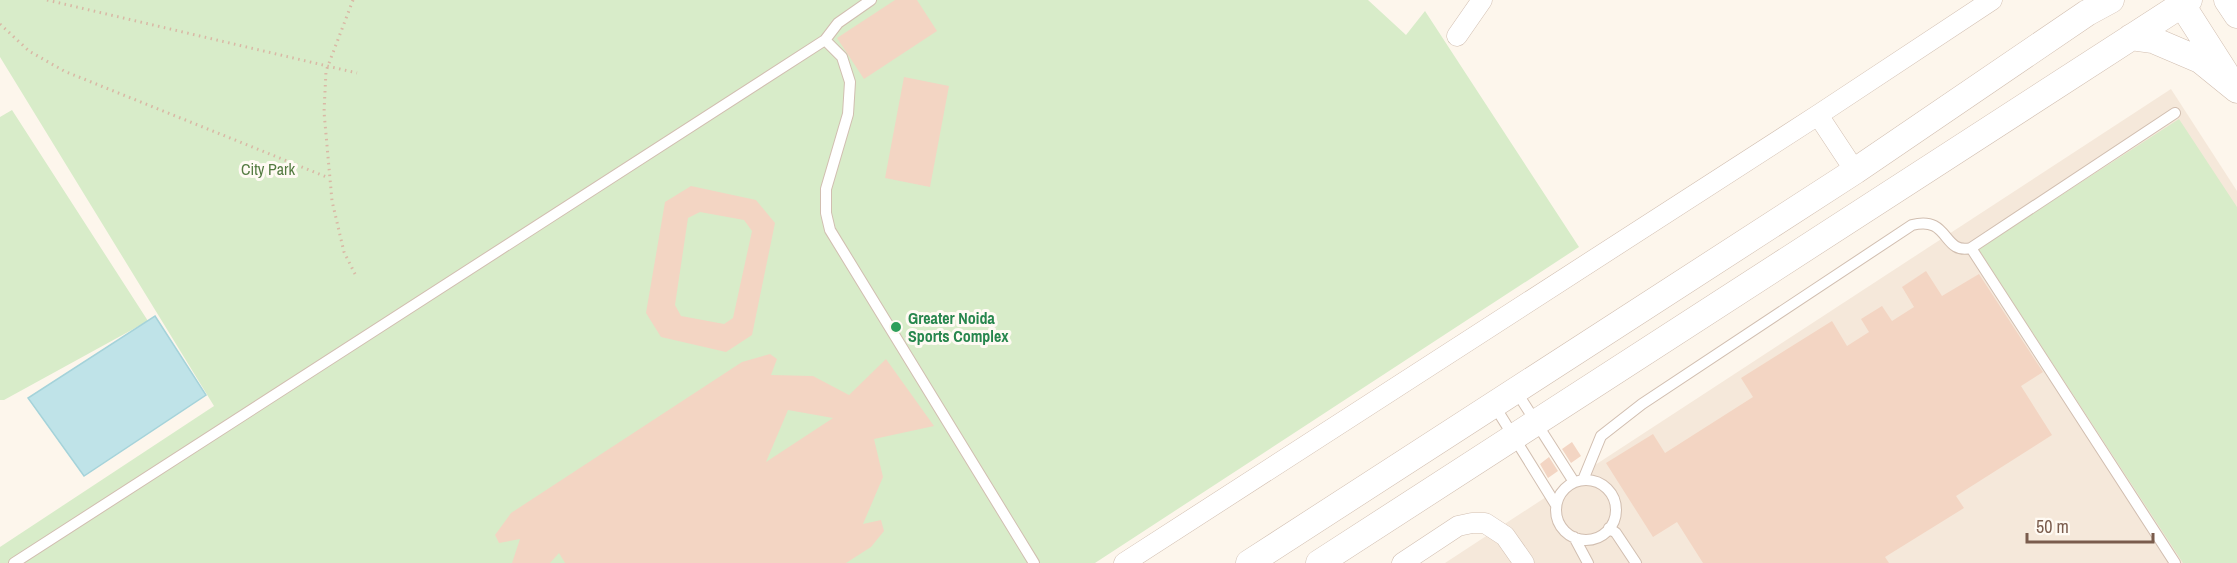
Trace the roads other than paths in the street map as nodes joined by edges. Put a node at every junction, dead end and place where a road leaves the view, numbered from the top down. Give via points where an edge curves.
1 (871, 0) edge
2 (1482, 0) edge
3 (1992, 0) edge
4 (2111, 0) edge
5 (2227, 0) edge
6 (2183, 2) edge
7 (2091, 7) edge
8 (2237, 15) edge
9 (1457, 36) dead end
10 (2131, 37) junction
11 (825, 40) junction
12 (2237, 90) edge
13 (2175, 113) dead end
14 (1818, 115) junction
15 (1855, 171) junction
16 (1971, 248) junction
17 (1516, 390) junction
18 (1494, 405) junction
19 (1525, 430) junction
20 (1579, 481) junction
21 (1556, 504) junction
22 (1609, 528) junction
23 (1574, 537) junction
24 (14, 563) edge
25 (1034, 563) edge
26 (1124, 563) edge
27 (1249, 563) edge
28 (1318, 563) edge
29 (1402, 563) edge
30 (1524, 563) edge
31 (1588, 563) edge
32 (1635, 563) edge
33 (2175, 563) edge

1 - 11 lane via 838,23
2 - 9 street
3 - 14 street
4 - 7 street
5 - 8 street
6 - 10 street
6 - 12 street
7 - 15 street
10 - 12 street via 2153,40 2200,60
10 - 19 street
11 - 24 lane
11 - 25 lane via 842,57 850,82 848,114 826,189 830,230
13 - 16 lane
14 - 15 street
14 - 26 street
15 - 17 street
16 - 20 lane via 1956,248 1935,224 1912,225 1642,404 1601,436
16 - 33 lane
17 - 18 street
17 - 19 lane
18 - 19 lane
18 - 27 street
19 - 20 lane
19 - 21 lane
19 - 28 street
20 - 21 lane via 1565,488
20 - 22 lane via 1593,481 1610,491 1616,510
21 - 23 lane via 1559,524
22 - 23 lane via 1593,538
22 - 32 lane
23 - 31 lane
29 - 30 street via 1458,526 1472,523 1485,523 1505,536

